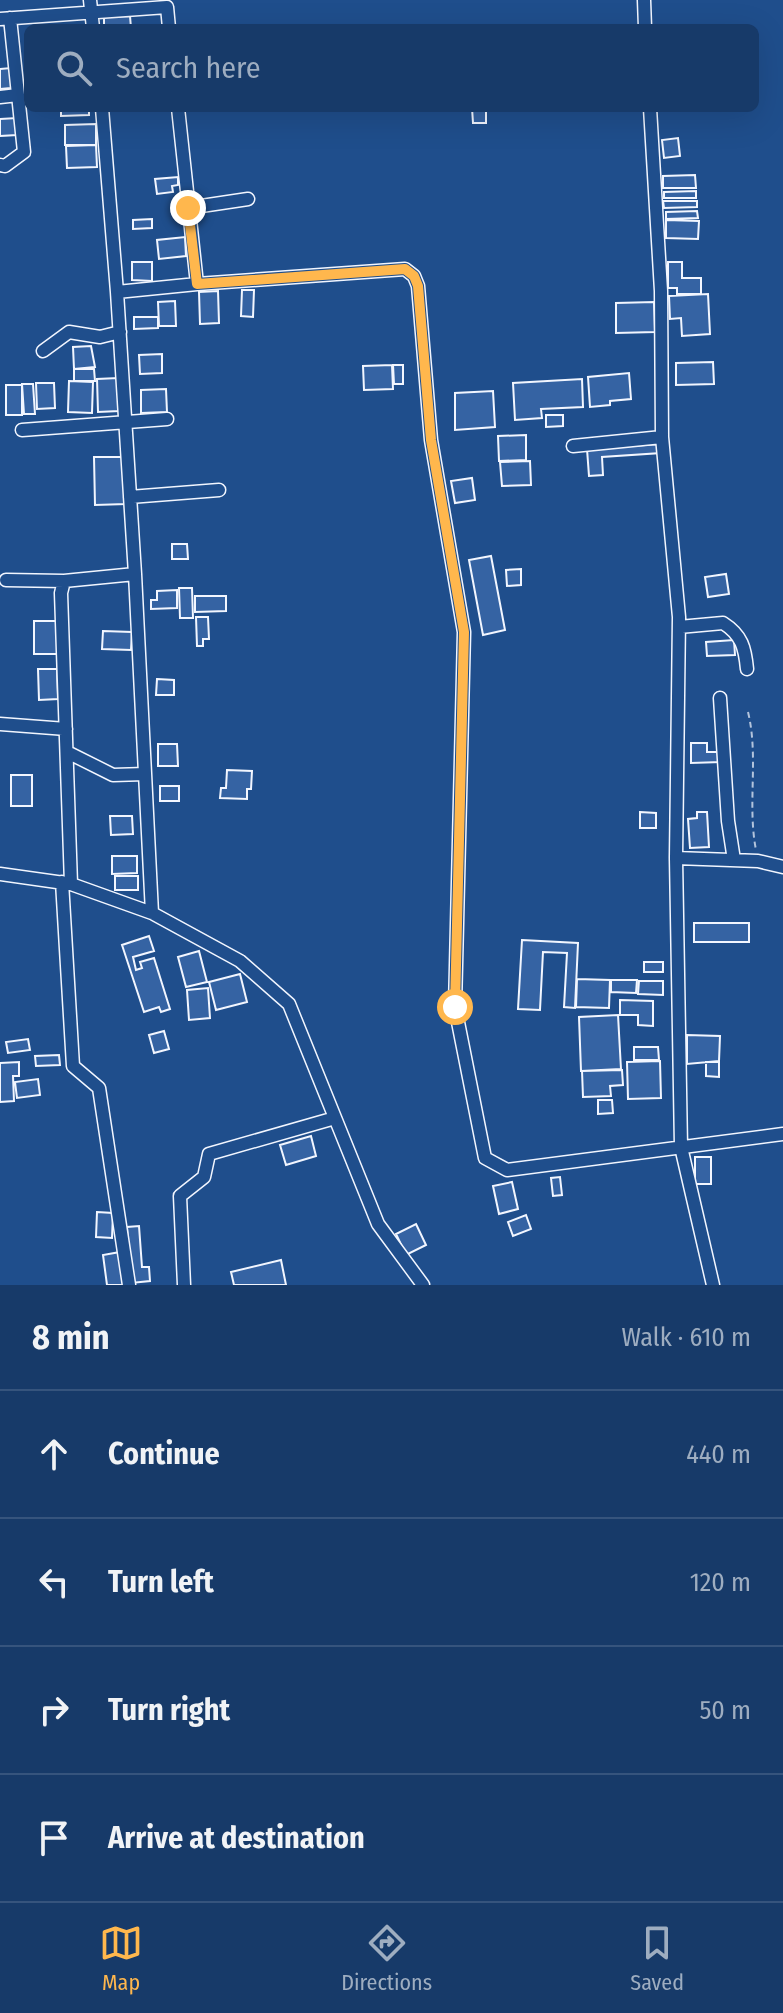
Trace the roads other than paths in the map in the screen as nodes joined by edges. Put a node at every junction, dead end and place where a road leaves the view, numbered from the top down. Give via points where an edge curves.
1 (644, 0) edge
2 (91, 6) edge
3 (5, 18) edge
4 (169, 24) edge
5 (645, 24) edge
6 (18, 95) junction
7 (0, 97) edge
8 (102, 112) edge
9 (178, 112) edge
10 (650, 112) edge
11 (0, 165) edge
12 (248, 199) dead end
13 (188, 208) junction
14 (197, 284) junction
15 (117, 292) junction
16 (120, 332) junction
17 (43, 351) dead end
18 (167, 419) dead end
19 (126, 423) junction
20 (22, 430) dead end
21 (662, 437) junction
22 (573, 446) dead end
23 (219, 490) dead end
24 (130, 497) junction
25 (135, 574) junction
26 (6, 580) dead end
27 (64, 581) junction
28 (679, 627) junction
29 (747, 669) dead end
30 (720, 698) dead end
31 (0, 724) edge
32 (66, 729) junction
33 (67, 752) junction
34 (145, 774) junction
35 (676, 858) junction
36 (734, 860) junction
37 (783, 867) edge
38 (0, 874) edge
39 (67, 883) junction
40 (152, 913) junction
41 (335, 1118) junction
42 (783, 1134) edge
43 (681, 1147) junction
44 (129, 1285) edge
45 (184, 1285) edge
46 (423, 1285) edge
47 (713, 1285) edge

1 - 5 street
2 - 3 street
2 - 4 street via 167,7
3 - 6 street
6 - 7 street
6 - 11 street via 24,152
8 - 15 street
9 - 13 street
10 - 21 street via 661,291
12 - 13 street
13 - 14 street
14 - 15 street
14 - 43 street via 405,269 414,276 431,440 464,632 455,1007 485,1158 507,1170
15 - 16 street
16 - 17 street via 100,337 69,332
16 - 19 street
18 - 19 street
19 - 20 street
19 - 24 street
21 - 22 street
21 - 28 street
23 - 24 street
24 - 25 street
25 - 27 street
25 - 34 street
26 - 27 street
27 - 32 street
28 - 29 street via 723,623 744,645
28 - 35 street
30 - 36 street
31 - 32 street
32 - 33 street
33 - 34 street via 113,775
33 - 39 street
34 - 40 street
35 - 36 street
35 - 43 street
36 - 37 street
38 - 39 street
39 - 40 street
39 - 44 street via 73,1066 99,1088
40 - 41 street via 240,961 289,1004
41 - 45 street via 209,1154 204,1177 180,1196
41 - 46 street via 378,1224
42 - 43 street
43 - 47 street

